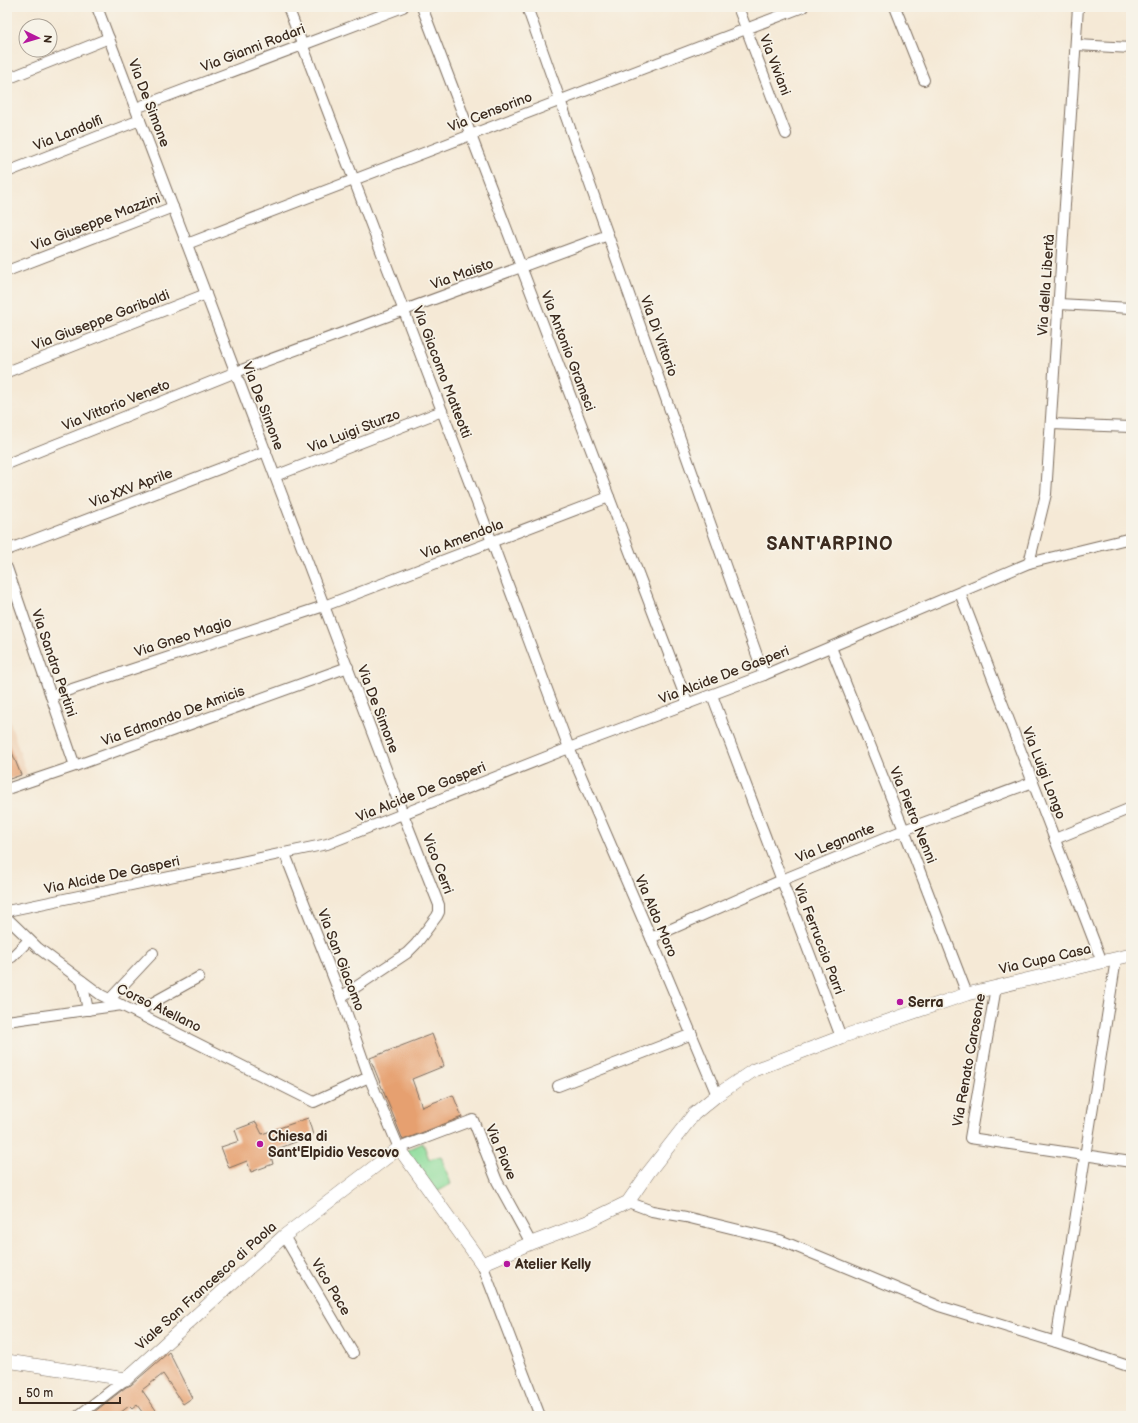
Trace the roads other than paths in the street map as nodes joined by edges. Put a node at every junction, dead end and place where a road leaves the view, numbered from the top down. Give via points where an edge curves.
1 (97, 7) edge
2 (288, 7) edge
3 (403, 7) edge
4 (422, 7) edge
5 (527, 7) edge
6 (738, 7) edge
7 (803, 7) edge
8 (896, 7) edge
9 (1078, 7) edge
10 (746, 29) junction
11 (109, 38) junction
12 (302, 45) junction
13 (1077, 45) junction
14 (1131, 48) edge
15 (7, 79) edge
16 (924, 80) dead end
17 (560, 100) junction
18 (136, 108) junction
19 (140, 120) junction
20 (786, 134) dead end
21 (470, 135) junction
22 (7, 172) edge
23 (354, 180) junction
24 (173, 207) junction
25 (608, 235) junction
26 (187, 244) junction
27 (521, 267) junction
28 (7, 271) edge
29 (206, 294) junction
30 (1059, 304) junction
31 (1131, 308) edge
32 (404, 310) junction
33 (7, 372) edge
34 (236, 372) junction
35 (442, 411) junction
36 (1051, 424) junction
37 (1131, 427) edge
38 (266, 451) junction
39 (7, 464) edge
40 (275, 476) junction
41 (609, 497) junction
42 (1131, 538) edge
43 (492, 542) junction
44 (7, 550) edge
45 (1029, 563) junction
46 (7, 568) edge
47 (960, 593) junction
48 (324, 606) junction
49 (831, 647) junction
50 (348, 667) junction
51 (764, 675) junction
52 (712, 695) junction
53 (51, 696) junction
54 (688, 704) junction
55 (569, 748) junction
56 (75, 766) junction
57 (1033, 782) junction
58 (7, 789) edge
59 (1131, 808) edge
60 (403, 814) junction
61 (904, 830) junction
62 (1055, 839) junction
63 (285, 854) junction
64 (782, 880) junction
65 (7, 911) edge
66 (7, 918) edge
67 (651, 938) junction
68 (29, 940) junction
69 (153, 953) dead end
70 (1131, 955) edge
71 (7, 959) edge
72 (1116, 959) junction
73 (1102, 962) junction
74 (198, 976) dead end
75 (82, 981) junction
76 (996, 987) junction
77 (967, 994) junction
78 (341, 997) junction
79 (110, 1000) junction
80 (122, 1005) junction
81 (88, 1010) junction
82 (136, 1012) junction
83 (7, 1021) edge
84 (692, 1034) junction
85 (841, 1037) junction
86 (369, 1077) junction
87 (558, 1086) dead end
88 (717, 1095) junction
89 (399, 1148) junction
90 (1085, 1155) junction
91 (1131, 1162) edge
92 (628, 1202) junction
93 (284, 1236) junction
94 (531, 1243) junction
95 (482, 1264) junction
96 (1056, 1342) junction
97 (353, 1353) dead end
98 (7, 1360) edge
99 (1131, 1367) edge
100 (126, 1379) junction
101 (78, 1416) edge
102 (540, 1416) edge

1 - 11 street, Via De Simone
2 - 12 street, Via Giacomo Matteotti
3 - 12 street, Via Gianni Rodari
4 - 21 street, Via Antonio Gramsci
5 - 17 street, Via Di Vittorio
6 - 10 street, Via Viviani
7 - 10 street, Via Censorino
8 - 16 street
9 - 13 street, Via della Libertà
10 - 17 street, Via Censorino
10 - 20 street, Via Viviani
11 - 15 street
11 - 18 street, Via De Simone
12 - 18 street, Via Gianni Rodari
12 - 23 street, Via Giacomo Matteotti
13 - 14 street
13 - 30 street, Via della Libertà
17 - 21 street, Via Censorino
17 - 25 street, Via Di Vittorio
18 - 19 street, Via De Simone
19 - 22 street, Via Landolfi
19 - 24 street, Via De Simone
21 - 23 street, Via Censorino
21 - 27 street, Via Antonio Gramsci
23 - 26 street, Via Censorino
23 - 32 street, Via Giacomo Matteotti
24 - 26 street, Via De Simone
24 - 28 street, Via Giuseppe Mazzini
25 - 27 street, Via Maisto
25 - 51 street, Via Di Vittorio
26 - 29 street, Via De Simone
27 - 32 street, Via Maisto
27 - 41 street, Via Antonio Gramsci
29 - 33 street, Via Giuseppe Garibaldi
29 - 34 street, Via De Simone
30 - 31 street
30 - 36 street, Via della Libertà
32 - 34 street, Via Maisto
32 - 35 street, Via Giacomo Matteotti
34 - 38 street, Via De Simone
34 - 39 street, Via Vittorio Veneto
35 - 40 street, Via Luigi Sturzo
35 - 43 street, Via Giacomo Matteotti
36 - 37 street
36 - 45 street, Via della Libertà via 1046,494
38 - 40 street, Via De Simone
38 - 44 street, Via XXV Aprile
40 - 48 street, Via De Simone
41 - 43 street, Via Amendola
41 - 54 street, Via Antonio Gramsci
42 - 45 street, Via Alcide De Gasperi
43 - 48 street, Via Amendola
43 - 55 street, Via Giacomo Matteotti
45 - 47 street, Via Alcide De Gasperi
46 - 53 street, Via Sandro Pertini
47 - 49 street, Via Alcide De Gasperi
47 - 57 street, Via Luigi Longo
48 - 50 street, Via De Simone
48 - 53 street, Via Gneo Magio
49 - 51 street, Via Alcide De Gasperi
49 - 61 street, Via Pietro Nenni
50 - 56 street, Via Edmondo De Amicis
50 - 60 street, Via De Simone
51 - 52 street, Via Alcide De Gasperi
52 - 54 street, Via Alcide De Gasperi
52 - 64 street, Via Ferruccio Parri
53 - 56 street, Via Sandro Pertini
54 - 55 street, Via Alcide De Gasperi
55 - 60 street, Via Alcide De Gasperi
55 - 67 street, Via Aldo Moro
56 - 58 street, Via Edmondo De Amicis
57 - 61 street, Via Legnante
57 - 62 street, Via Luigi Longo
59 - 62 street
60 - 63 street, Via Alcide De Gasperi via 327,844
60 - 78 street, Vico Cerri via 439,905 438,916 406,953
61 - 64 street, Via Legnante
61 - 77 street, Via Pietro Nenni
62 - 73 street, Via Luigi Longo
63 - 65 street, Via Alcide De Gasperi
63 - 78 street, Via San Giacomo
64 - 67 street, Via Legnante
64 - 85 street, Via Ferruccio Parri
66 - 68 street, Corso Atellano
67 - 84 street, Via Aldo Moro
68 - 71 street
68 - 75 street, Corso Atellano
69 - 79 street
70 - 72 street, Via Cupa Casa
72 - 73 street, Via Cupa Casa
72 - 90 street
73 - 76 street, Via Cupa Casa
74 - 82 street
75 - 79 street, Corso Atellano
75 - 81 street
76 - 77 street, Via Cupa Casa
76 - 90 street, Via Renato Carosone via 970,1138
77 - 85 street, Via Cupa Casa
78 - 86 street, Via San Giacomo
79 - 80 street, Corso Atellano
80 - 81 street
80 - 82 street, Corso Atellano
81 - 83 street
82 - 86 street, Corso Atellano via 314,1102
84 - 87 street
84 - 88 street, Via Aldo Moro
85 - 88 street, Via Cupa Casa via 754,1070
86 - 89 street, Via San Giacomo
88 - 92 street, Via Cupa Casa via 694,1114
89 - 93 street, Viale San Francesco di Paola
89 - 94 street, Via Piave via 473,1120 497,1181
89 - 95 street
90 - 91 street
90 - 96 street
92 - 94 street via 587,1222
92 - 96 street via 652,1211 780,1240 939,1306
93 - 97 street, Vico Pace
93 - 100 street, Viale San Francesco di Paola
94 - 95 street
95 - 102 street
96 - 99 street
98 - 100 street
100 - 101 street, Viale San Francesco di Paola

